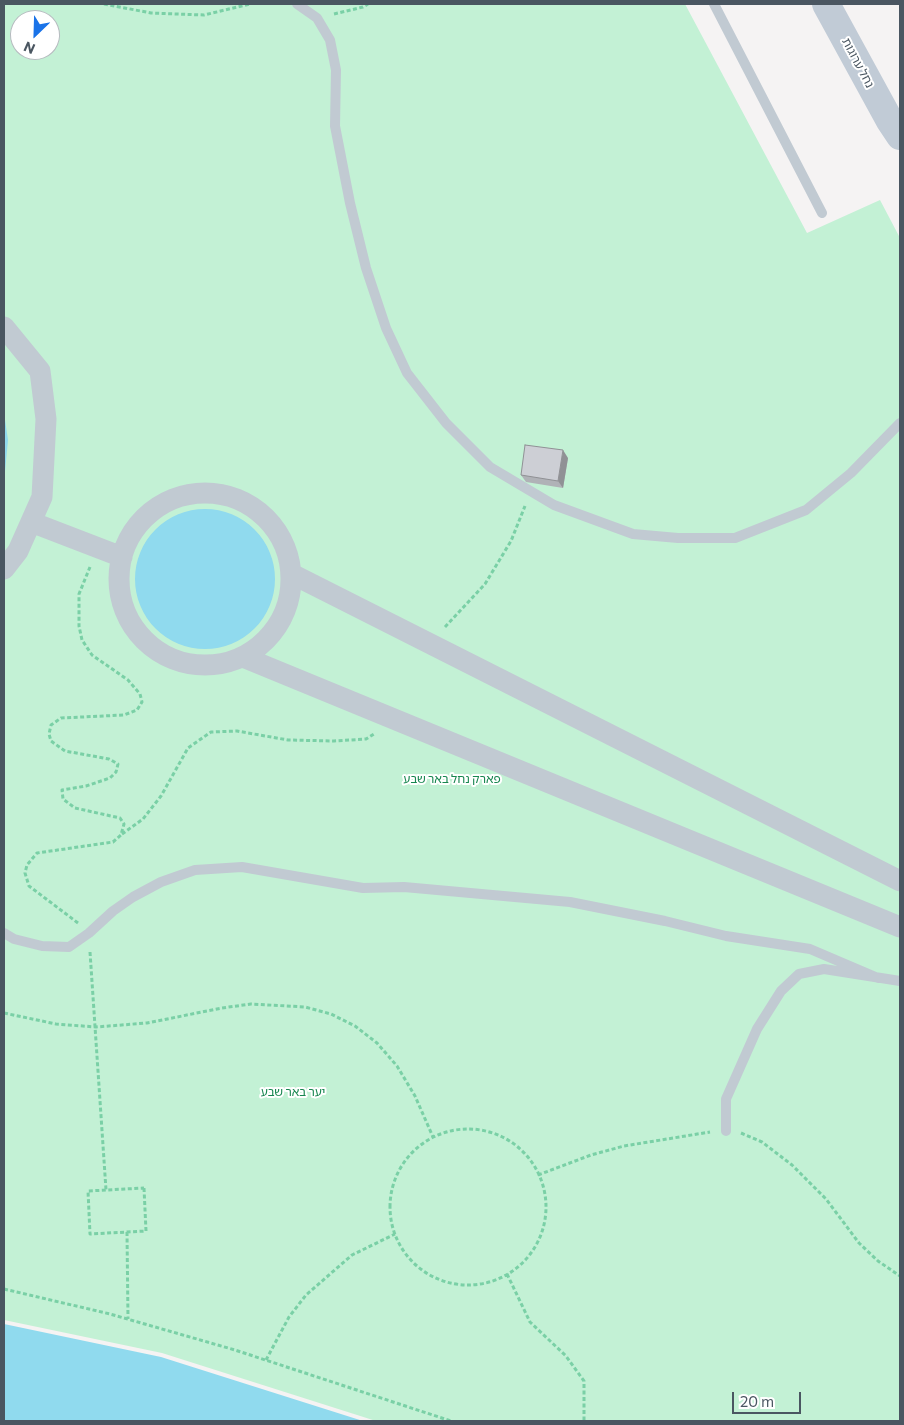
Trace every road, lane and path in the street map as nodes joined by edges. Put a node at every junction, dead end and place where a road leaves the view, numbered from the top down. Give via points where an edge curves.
1 (104, 4) edge
2 (250, 4) edge
3 (297, 4) edge
4 (368, 4) edge
5 (714, 4) edge
6 (826, 4) edge
7 (317, 18) junction
8 (895, 129) edge
9 (900, 149) edge
10 (822, 213) dead end
11 (4, 327) edge
12 (900, 423) edge
13 (532, 492) junction
14 (31, 522) junction
15 (98, 548) junction
16 (122, 557) junction
17 (4, 569) edge
18 (292, 574) junction
19 (430, 644) junction
20 (243, 657) junction
21 (400, 721) junction
22 (122, 835) junction
23 (900, 881) edge
24 (900, 927) edge
25 (4, 933) edge
26 (89, 934) junction
27 (878, 978) junction
28 (900, 981) edge
29 (4, 1012) edge
30 (95, 1027) junction
31 (726, 1131) junction
32 (433, 1137) junction
33 (538, 1175) junction
34 (106, 1190) junction
35 (127, 1232) junction
36 (395, 1234) junction
37 (506, 1274) junction
38 (900, 1276) edge
39 (4, 1289) edge
40 (128, 1319) junction
41 (266, 1360) junction
42 (452, 1421) edge
43 (584, 1421) edge

1 - 2 path via 151,13 204,15
3 - 7 lane
4 - 7 path
5 - 10 lane
6 - 8 street, נחל ערוגות
7 - 13 lane via 330,40 336,70 335,126 366,268 386,328 407,373 446,423 490,467
8 - 9 street, נחל ערוגות
11 - 14 street via 40,371 46,419 42,497
12 - 13 lane via 851,472 806,510 735,538 633,534 554,505
13 - 19 path via 511,541 485,584
14 - 15 street
14 - 17 street via 18,551
15 - 16 street
15 - 22 path via 79,594 82,640 92,655 128,680 140,694 142,702 137,710 124,715 61,718 51,725 49,734 51,741 65,751 109,759 118,764 110,778 62,790 63,799 75,808 120,818 124,824
16 - 18 street via 133,532 162,504 187,495 214,494 240,500 264,516 280,536
16 - 20 street via 121,597 130,622 147,643 170,658 197,665 224,664
18 - 19 street
18 - 20 street via 289,601 278,627 259,647
19 - 23 street
20 - 21 street
21 - 22 path via 366,739 334,741 288,740 237,731 211,732 188,748 161,796 143,819
21 - 24 street
22 - 26 path via 113,842 37,853 27,865 25,874 29,886 69,914
25 - 26 lane via 42,946 69,947
26 - 27 lane via 113,910 161,882 195,870 242,867 363,888 404,887 570,902 726,936 810,949
26 - 30 path
27 - 28 lane
27 - 31 lane via 824,969 799,974 781,991 757,1029 726,1099
29 - 30 path via 56,1024
30 - 32 path via 147,1023 251,1004 305,1007 331,1014 355,1026 377,1043 397,1066
30 - 34 path
31 - 33 path via 667,1137 624,1146
31 - 38 path via 755,1138 786,1160 820,1193 859,1243
32 - 33 path via 463,1129 499,1136 520,1149
32 - 36 path via 410,1154 396,1175 390,1211
33 - 37 path via 546,1202 543,1226 533,1250
34 - 35 path via 88,1191 90,1234
34 - 35 path via 144,1188 146,1231
35 - 40 path
36 - 37 path via 415,1264 436,1278 472,1284
36 - 41 path via 352,1255 306,1295 289,1317
37 - 43 path via 530,1322 566,1356 584,1381
39 - 40 path
40 - 41 path
41 - 42 path

